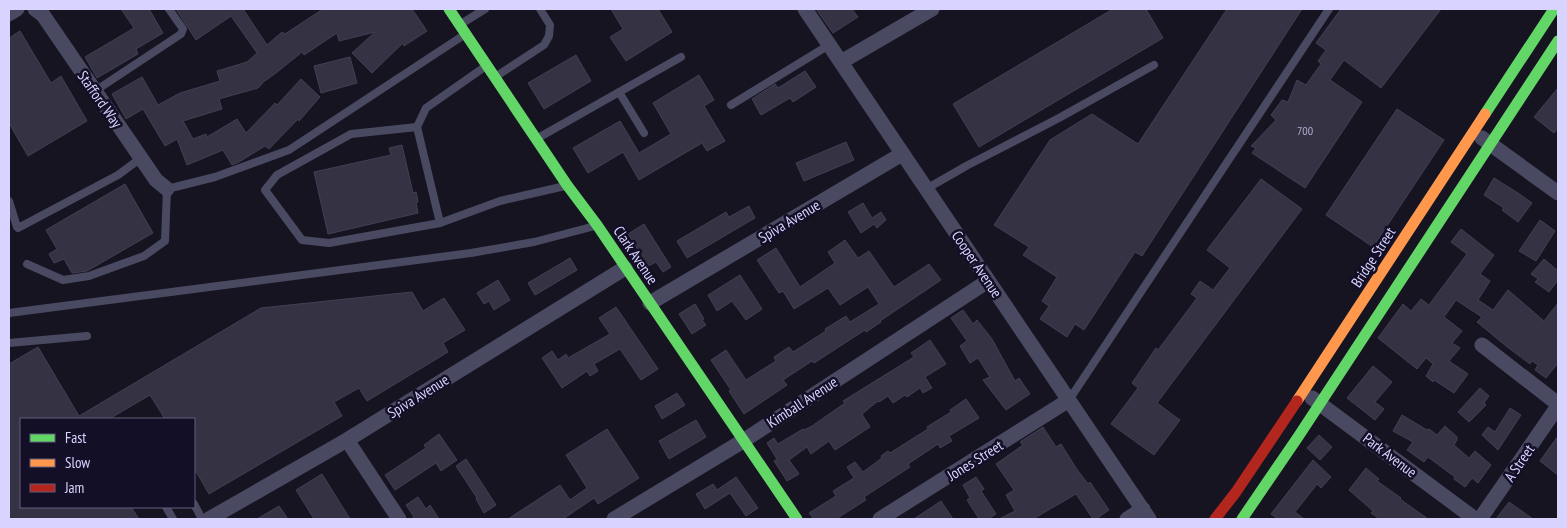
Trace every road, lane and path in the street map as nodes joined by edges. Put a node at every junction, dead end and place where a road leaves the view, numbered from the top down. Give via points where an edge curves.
1 (17, 9) edge
2 (35, 9) edge
3 (169, 9) edge
4 (449, 9) edge
5 (485, 9) edge
6 (540, 9) edge
7 (804, 9) edge
8 (932, 9) edge
9 (1329, 9) edge
10 (1554, 9) edge
11 (9, 14) edge
12 (463, 29) junction
13 (1558, 41) edge
14 (829, 44) junction
15 (680, 57) dead end
16 (841, 62) junction
17 (1154, 64) dead end
18 (487, 65) junction
19 (495, 77) junction
20 (95, 91) junction
21 (620, 92) junction
22 (731, 105) dead end
23 (417, 127) junction
24 (1473, 132) junction
25 (644, 133) dead end
26 (537, 139) junction
27 (1491, 144) junction
28 (902, 154) junction
29 (141, 158) junction
30 (567, 185) junction
31 (166, 189) junction
32 (926, 189) junction
33 (1558, 193) edge
34 (9, 201) edge
35 (440, 223) junction
36 (597, 225) junction
37 (27, 264) dead end
38 (626, 268) junction
39 (988, 281) junction
40 (650, 303) junction
41 (9, 312) edge
42 (87, 336) dead end
43 (9, 343) edge
44 (1482, 345) dead end
45 (1302, 392) junction
46 (1069, 400) junction
47 (1320, 403) junction
48 (1558, 405) edge
49 (346, 440) junction
50 (742, 441) junction
51 (195, 506) edge
52 (167, 508) edge
53 (1146, 514) edge
54 (174, 519) edge
55 (202, 519) edge
56 (209, 519) edge
57 (399, 519) edge
58 (614, 519) edge
59 (797, 519) edge
60 (880, 519) edge
61 (1127, 519) edge
62 (1215, 519) edge
63 (1243, 519) edge
64 (1475, 519) edge
65 (1480, 519) edge

1 - 11 street
2 - 20 street, Stafford Way via 43,15
3 - 20 lane via 183,29 182,34
4 - 12 main road, Clark Avenue
5 - 12 lane
6 - 19 lane via 550,25 544,45
7 - 14 street, Cooper Avenue
8 - 16 street
9 - 46 lane
10 - 24 main road, Bridge Street
12 - 18 main road, Clark Avenue
12 - 31 lane via 289,150 216,177
13 - 27 main road
14 - 16 street, Cooper Avenue
14 - 22 lane
15 - 21 lane
16 - 28 street, Cooper Avenue
17 - 32 lane
18 - 19 main road, Clark Avenue
18 - 23 lane via 426,108
19 - 26 main road, Clark Avenue
20 - 29 street, Stafford Way
21 - 25 lane
21 - 26 lane
23 - 35 lane
23 - 35 lane via 350,134 277,174 265,190 302,240 329,242
24 - 27 street
24 - 45 main road, Bridge Street
26 - 30 main road, Clark Avenue
27 - 33 street
27 - 47 main road
28 - 32 street, Cooper Avenue
28 - 40 street, Spiva Avenue
29 - 31 street, Stafford Way
29 - 34 lane via 118,175 18,228
30 - 35 lane via 500,201
30 - 36 main road, Clark Avenue
31 - 37 lane via 165,241 144,256 89,276 63,280
32 - 39 street, Cooper Avenue
36 - 38 main road, Clark Avenue
36 - 41 lane via 534,242 471,253
38 - 40 main road, Clark Avenue
38 - 49 street, Spiva Avenue
39 - 46 street, Cooper Avenue
39 - 50 street, Kimball Avenue
40 - 50 main road, Clark Avenue
42 - 43 lane
44 - 48 street
45 - 47 street, Park Avenue
45 - 62 main road, Bridge Street
46 - 53 street, Cooper Avenue
46 - 60 street, Jones Street
47 - 63 main road
47 - 64 street, Park Avenue
48 - 65 street, A Street
49 - 56 street, Spiva Avenue
49 - 57 street
50 - 58 street, Kimball Avenue
50 - 59 main road, Clark Avenue
51 - 55 lane
52 - 54 lane
53 - 61 street

